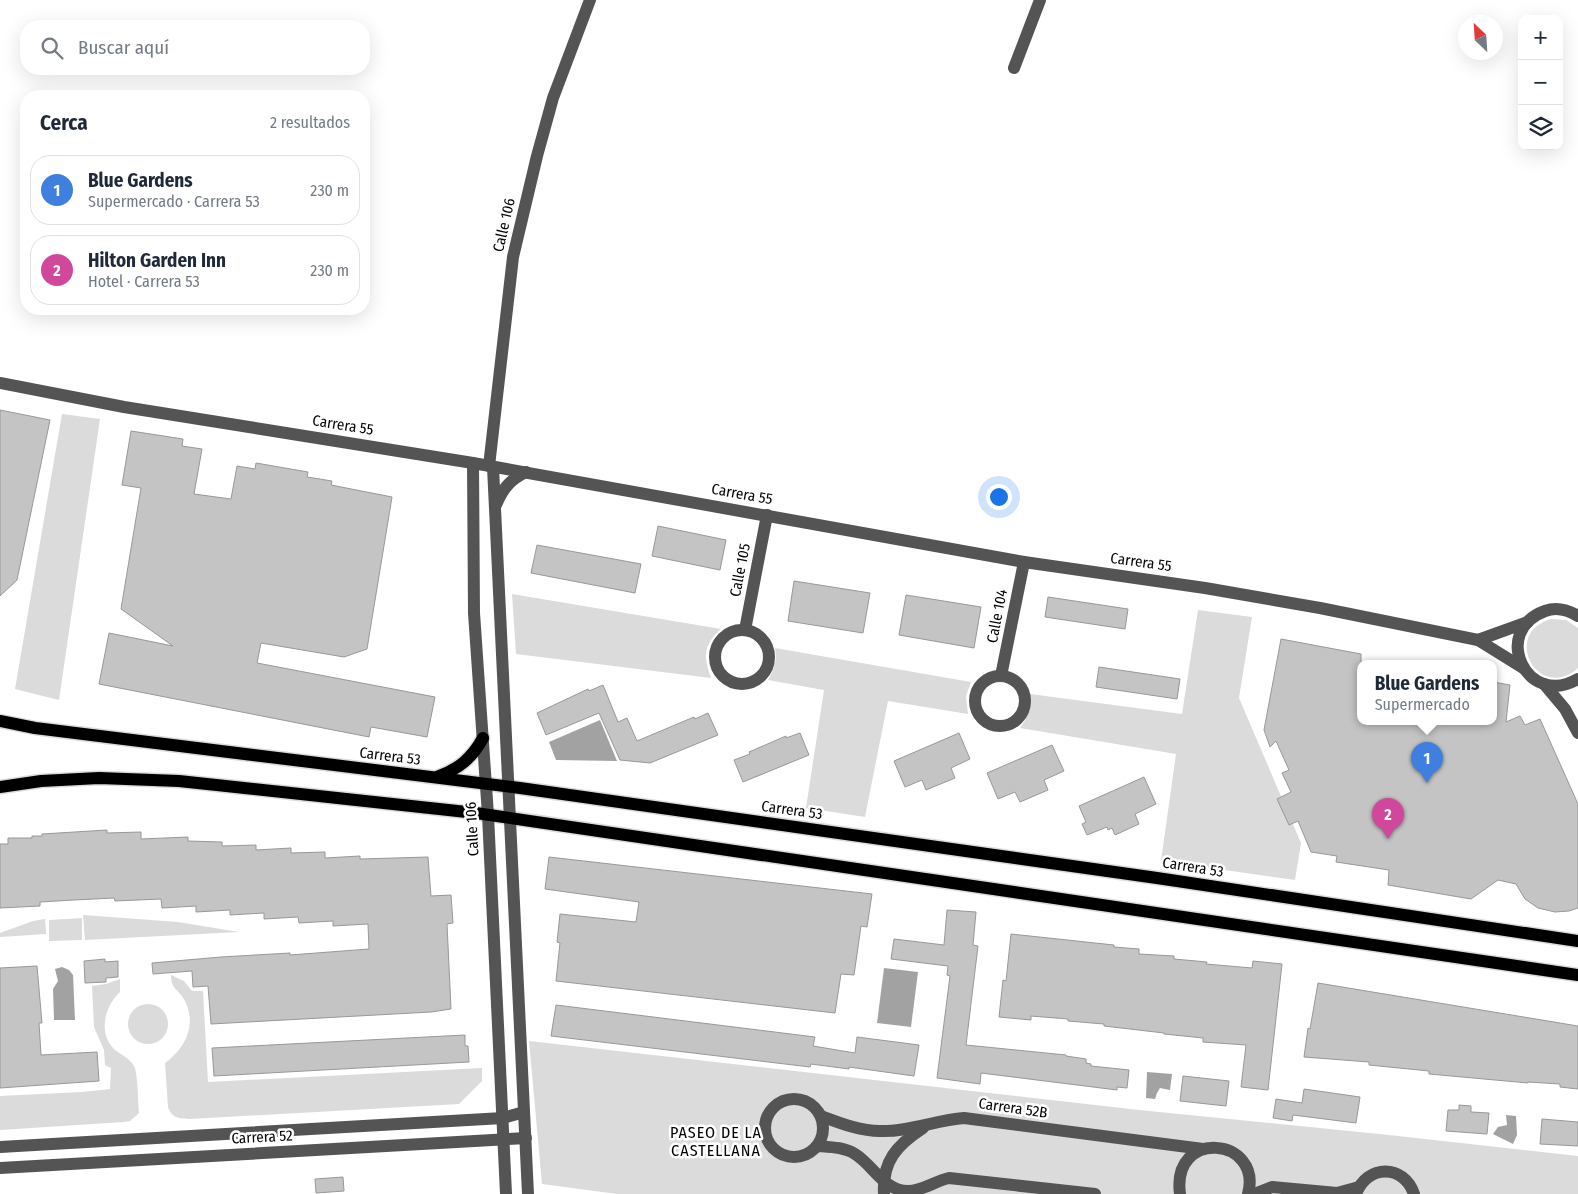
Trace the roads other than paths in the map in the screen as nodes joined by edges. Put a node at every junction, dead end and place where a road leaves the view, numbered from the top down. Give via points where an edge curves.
1 (590, 0) edge
2 (1040, 0) edge
3 (1014, 68) dead end
4 (0, 383) edge
5 (473, 463) junction
6 (491, 467) junction
7 (526, 472) junction
8 (767, 515) junction
9 (494, 522) junction
10 (1024, 562) junction
11 (1578, 605) edge
12 (1561, 609) junction
13 (1578, 616) edge
14 (1528, 622) junction
15 (745, 630) junction
16 (1478, 640) junction
17 (1523, 668) junction
18 (1001, 676) dead end
19 (1578, 679) edge
20 (1544, 684) junction
21 (0, 721) edge
22 (1578, 733) edge
23 (483, 738) junction
24 (435, 778) junction
25 (486, 784) junction
26 (0, 787) edge
27 (508, 787) junction
28 (488, 815) junction
29 (509, 817) junction
30 (1578, 941) edge
31 (1578, 975) edge
32 (524, 1112) junction
33 (821, 1116) junction
34 (503, 1118) junction
35 (927, 1125) junction
36 (526, 1138) junction
37 (504, 1140) junction
38 (817, 1146) junction
39 (0, 1147) edge
40 (1203, 1149) junction
41 (0, 1168) edge
42 (1248, 1171) junction
43 (883, 1181) junction
44 (1272, 1187) junction
45 (1357, 1191) edge
46 (914, 1192) edge
47 (1338, 1193) edge
48 (506, 1194) edge
49 (528, 1194) edge
50 (884, 1194) edge
51 (1095, 1194) edge
52 (1180, 1194) edge
53 (1248, 1194) edge
54 (1254, 1194) edge
55 (1414, 1194) edge

1 - 6 street, Calle 106 via 551,108 513,257
2 - 3 street
4 - 5 street, Carrera 55 via 124,407
5 - 6 street, Carrera 55
5 - 23 street, Calle 106 via 474,613
6 - 7 street, Carrera 55
6 - 9 street, Calle 106
7 - 8 street, Carrera 55
7 - 9 street, Calle 106 via 512,478 502,491 495,506
8 - 10 street, Carrera 55
8 - 15 street, Calle 105
9 - 27 street, Calle 106
10 - 16 street, Carrera 55 via 1205,588
10 - 18 street, Calle 104
11 - 12 street
12 - 13 street
12 - 14 street via 1537,614
14 - 16 street
14 - 17 street via 1518,644 1518,657
15 - 15 street via 733,631 722,639 716,651 716,664 722,676 742,684 761,676 768,666 769,654 757,634
16 - 17 street, Carrera 55
17 - 20 street, Carrera 55
19 - 20 street via 1557,686
20 - 22 street, Carrera 55 via 1566,709
21 - 24 main road, Carrera 53
23 - 24 main road via 464,764
23 - 25 street, Calle 106
24 - 25 main road, Carrera 53
25 - 27 main road, Carrera 53
25 - 28 street, Calle 106
26 - 28 main road via 99,778 179,782
27 - 29 street, Calle 106
27 - 30 main road, Carrera 53
28 - 29 main road
28 - 34 street, Calle 106
29 - 31 main road
29 - 32 street, Calle 106
32 - 34 street, Carrera 52
32 - 36 street, Calle 106
33 - 35 street, Carrera 52B via 859,1129 880,1131
33 - 38 street via 823,1132
33 - 38 street, Carrera 52B via 811,1104 788,1099 774,1107 764,1128 769,1144 781,1154 797,1157
34 - 37 street, Calle 106
34 - 39 street, Carrera 52
35 - 40 street, Carrera 52B via 964,1118
35 - 43 street via 891,1156
36 - 37 street, Carrera 52
36 - 49 street, Calle 106
37 - 41 street, Carrera 52
37 - 48 street, Calle 106
38 - 43 street via 853,1153
40 - 42 street, Carrera 52B via 1214,1147 1235,1153
40 - 52 street via 1185,1162 1178,1183
42 - 44 street
42 - 53 street
43 - 46 street via 899,1190
43 - 50 street
44 - 47 street
44 - 54 street
45 - 47 street
45 - 55 street via 1370,1176 1386,1171 1402,1176
46 - 51 street via 949,1178

